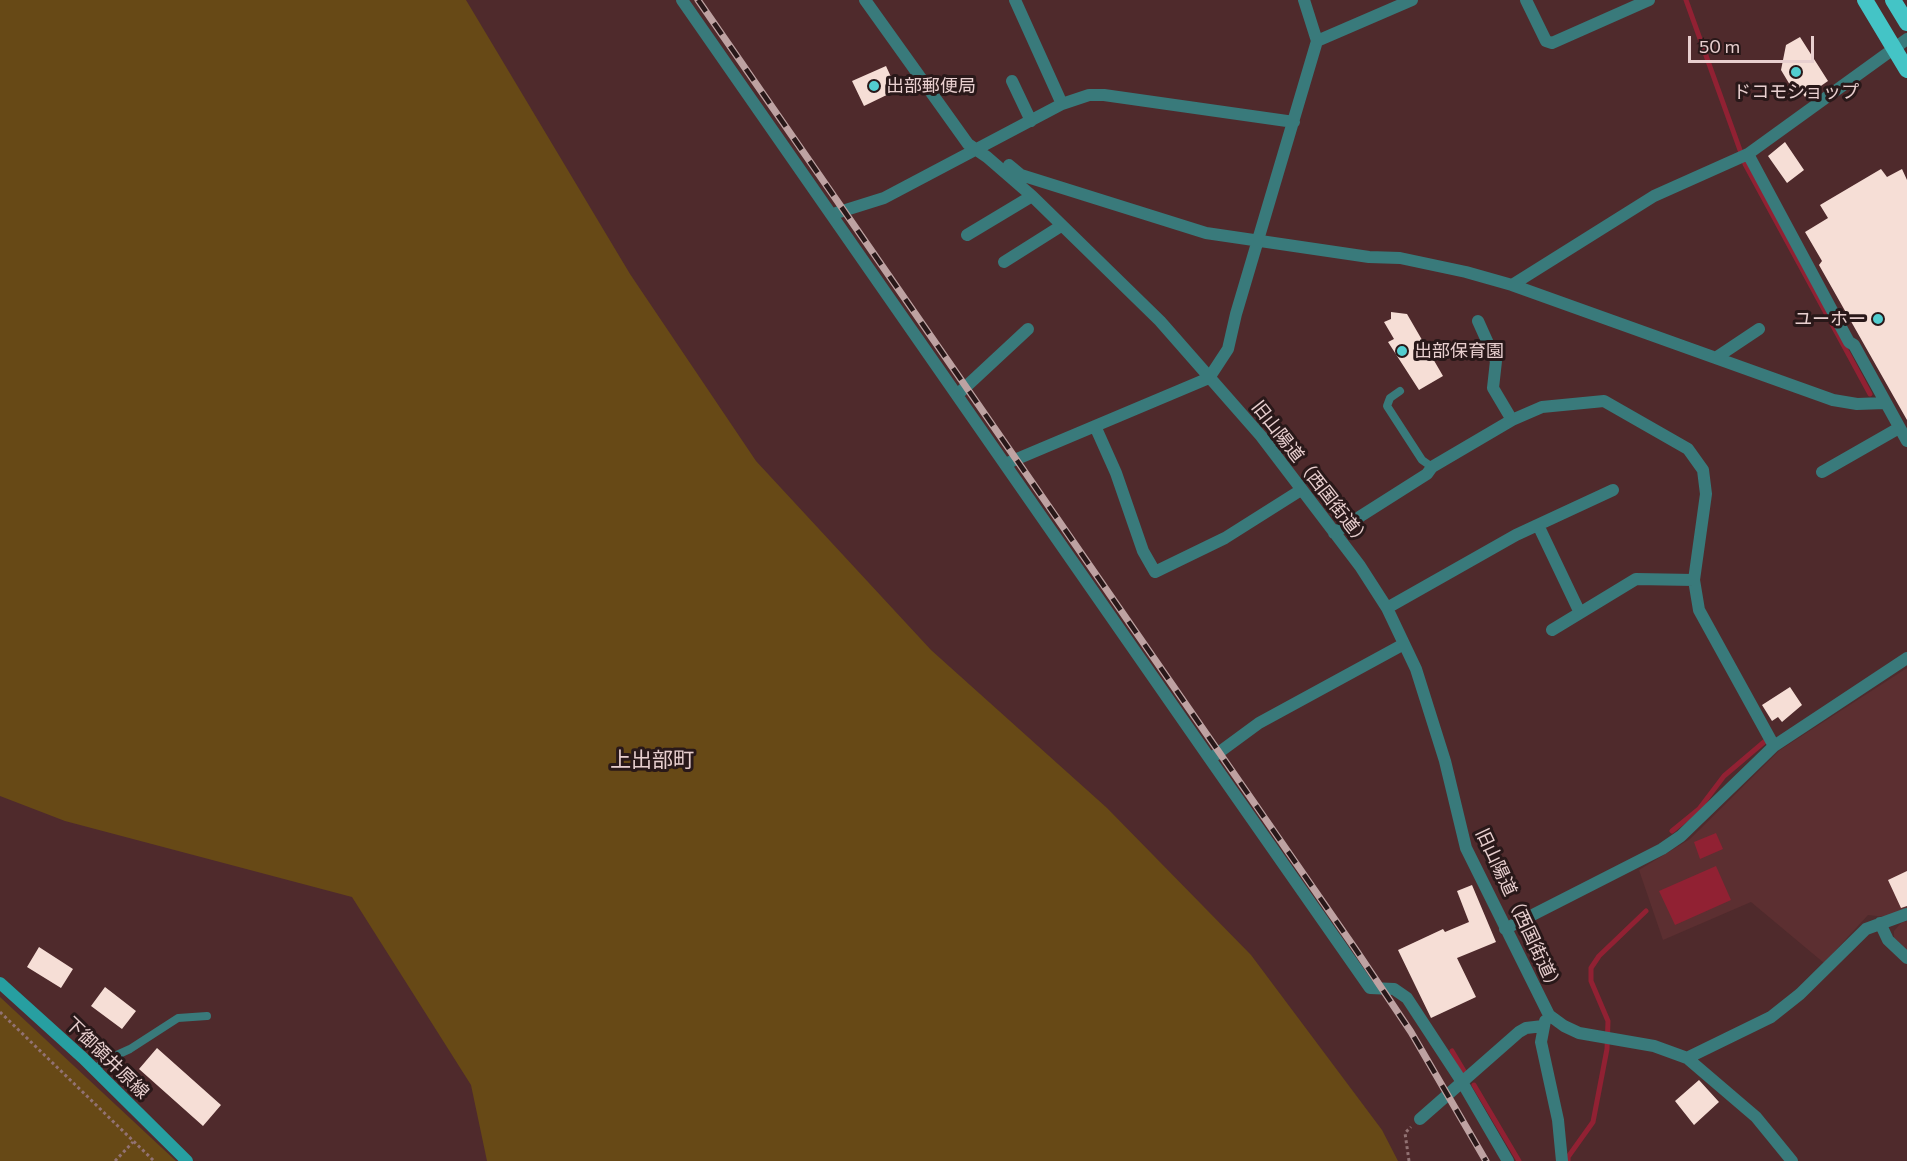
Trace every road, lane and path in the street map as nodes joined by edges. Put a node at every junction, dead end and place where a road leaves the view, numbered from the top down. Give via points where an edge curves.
1 (682, 0) edge
2 (865, 0) edge
3 (1015, 0) edge
4 (1304, 0) edge
5 (1412, 0) edge
6 (1526, 0) edge
7 (1649, 0) edge
8 (1865, 0) edge
9 (1893, 0) edge
10 (1907, 23) edge
11 (1317, 41) junction
12 (1901, 44) edge
13 (1907, 70) edge
14 (1012, 81) dead end
15 (1062, 104) junction
16 (1030, 121) junction
17 (1294, 122) junction
18 (976, 150) junction
19 (1744, 156) junction
20 (1032, 196) junction
21 (833, 214) junction
22 (1061, 226) junction
23 (966, 235) dead end
24 (1257, 241) junction
25 (1004, 262) dead end
26 (1512, 285) junction
27 (1478, 321) dead end
28 (1028, 329) dead end
29 (1759, 329) dead end
30 (1717, 357) junction
31 (1209, 378) junction
32 (1400, 391) dead end
33 (957, 395) junction
34 (1885, 403) junction
35 (1512, 420) junction
36 (1095, 426) junction
37 (1899, 428) junction
38 (1907, 441) edge
39 (1005, 465) junction
40 (1432, 467) junction
41 (1822, 472) dead end
42 (1301, 490) junction
43 (1613, 490) dead end
44 (1538, 525) junction
45 (1334, 533) junction
46 (1694, 580) junction
47 (1387, 608) junction
48 (1580, 613) junction
49 (1552, 630) dead end
50 (1404, 644) junction
51 (1907, 658) edge
52 (1774, 746) junction
53 (1210, 759) junction
54 (1907, 914) edge
55 (1881, 923) junction
56 (1505, 930) junction
57 (1907, 958) edge
58 (0, 983) edge
59 (0, 1012) edge
60 (207, 1016) dead end
61 (1546, 1020) junction
62 (1687, 1058) junction
63 (94, 1070) junction
64 (1462, 1082) junction
65 (1420, 1119) dead end
66 (1405, 1137) dead end
67 (133, 1142) junction
68 (115, 1161) edge
69 (154, 1161) edge
70 (187, 1161) edge
71 (1409, 1161) edge
72 (1508, 1161) edge
73 (1562, 1161) edge
74 (1791, 1161) edge

1 - 21 street
2 - 18 street, 旧山陽道（西国街道） via 957,130
3 - 15 street
4 - 11 street
5 - 11 street
6 - 7 street via 1546,41 1552,43
8 - 12 highway
9 - 10 highway
11 - 17 street
12 - 13 highway
12 - 19 street
14 - 16 street
15 - 16 street
15 - 17 street via 1089,95 1104,95
16 - 18 street
17 - 24 street
18 - 20 street, 旧山陽道（西国街道）
18 - 21 street via 884,198
18 - 24 street via 996,153 1021,175 1206,234
19 - 26 street via 1654,196
19 - 34 street
20 - 22 street, 旧山陽道（西国街道）
20 - 23 street
21 - 33 street
22 - 25 street
22 - 31 street, 旧山陽道（西国街道） via 1160,321
24 - 26 street via 1400,258
24 - 31 street via 1228,349
26 - 30 street
27 - 35 street via 1496,361 1493,388
28 - 33 street
29 - 30 street
30 - 34 street via 1833,400
31 - 36 street
31 - 42 street, 旧山陽道（西国街道） via 1261,436
32 - 40 lane via 1387,406 1422,460
33 - 39 street
34 - 37 street
35 - 40 street
35 - 46 street via 1542,407 1604,401 1688,449 1697,459 1706,483
36 - 39 street
36 - 42 street via 1143,551 1155,572 1225,538
37 - 38 street
37 - 41 street
39 - 53 street
40 - 45 street via 1427,474
42 - 45 street, 旧山陽道（西国街道）
43 - 44 street
44 - 47 street
44 - 48 street
45 - 47 street, 旧山陽道（西国街道）
46 - 48 street via 1636,579
46 - 52 street via 1699,610
47 - 50 street, 旧山陽道（西国街道）
48 - 49 street
50 - 53 street via 1259,723
50 - 56 street, 旧山陽道（西国街道） via 1427,701 1466,848
51 - 52 street
52 - 56 street via 1681,836 1662,849
53 - 64 street via 1370,988 1394,989 1407,998
54 - 55 street
55 - 57 street via 1888,940
55 - 62 street via 1866,929 1771,1017
56 - 61 street, 旧山陽道（西国街道）
58 - 63 main road, 下御領井原線
59 - 67 path
60 - 63 lane via 178,1018
61 - 62 street, 旧山陽道（西国街道） via 1579,1033 1654,1046
61 - 64 street via 1519,1032
61 - 73 street via 1543,1057 1558,1120
62 - 74 street via 1756,1117
63 - 70 main road, 下御領井原線
64 - 65 street
64 - 72 street
66 - 71 path
67 - 68 path
67 - 69 path

